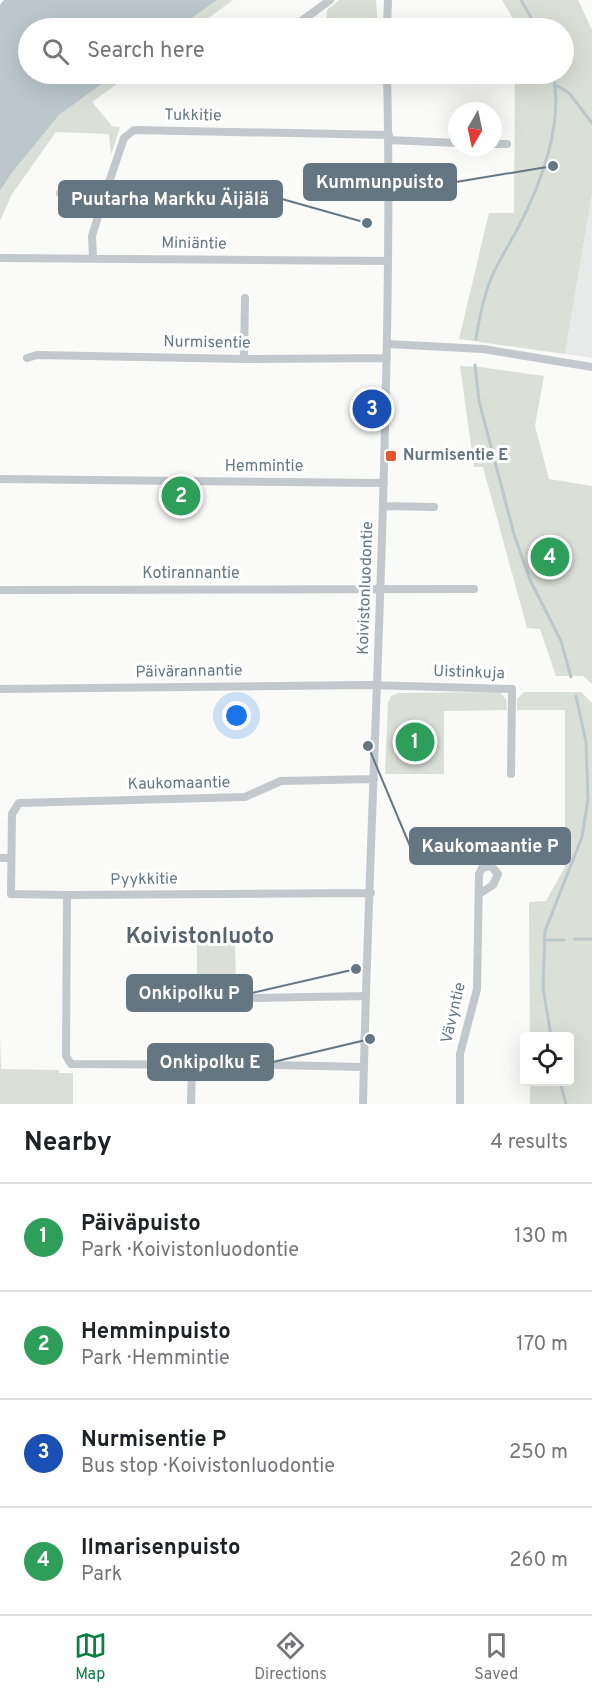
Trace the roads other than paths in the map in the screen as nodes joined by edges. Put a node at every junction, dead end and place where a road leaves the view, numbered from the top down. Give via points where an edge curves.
1 (330, 0) edge
2 (388, 0) edge
3 (306, 18) edge
4 (387, 18) edge
5 (387, 84) edge
6 (389, 138) junction
7 (448, 141) edge
8 (502, 144) edge
9 (507, 144) dead end
10 (60, 193) dead end
11 (105, 194) junction
12 (0, 258) edge
13 (93, 258) junction
14 (388, 261) junction
15 (245, 298) dead end
16 (387, 344) junction
17 (27, 358) dead end
18 (387, 358) junction
19 (244, 359) junction
20 (592, 367) edge
21 (0, 479) edge
22 (384, 483) junction
23 (384, 506) junction
24 (435, 507) dead end
25 (381, 589) junction
26 (474, 589) dead end
27 (0, 590) edge
28 (378, 685) junction
29 (0, 689) edge
30 (512, 774) dead end
31 (374, 779) junction
32 (19, 802) joint
33 (0, 858) edge
34 (11, 858) junction
35 (371, 893) junction
36 (479, 894) dead end
37 (67, 896) junction
38 (366, 996) junction
39 (237, 1001) dead end
40 (192, 1065) junction
41 (364, 1067) junction
42 (191, 1104) edge
43 (363, 1104) edge
44 (460, 1104) edge

1 - 3 street
2 - 4 street
5 - 6 street, Koivistonluodontie
6 - 7 street, Tukkitie
6 - 11 street, Tukkitie via 134,130 124,138
6 - 14 street, Koivistonluodontie
8 - 9 street
10 - 11 street
11 - 13 street, Tukkitie via 92,236
12 - 13 street, Miniäntie
13 - 14 street, Miniäntie
14 - 16 street, Koivistonluodontie
15 - 19 street
16 - 18 street, Koivistonluodontie
16 - 20 street via 483,349
17 - 19 street, Nurmisentie via 37,355
18 - 19 street, Nurmisentie
18 - 22 street, Koivistonluodontie
21 - 22 street, Hemmintie
22 - 23 street, Koivistonluodontie
23 - 24 street
23 - 25 street, Koivistonluodontie
25 - 26 street, Kotirannantie
25 - 27 street, Kotirannantie
25 - 28 street, Koivistonluodontie
28 - 29 street, Päivärannantie
28 - 30 street, Uistinkuja via 512,688
28 - 31 street, Koivistonluodontie
31 - 32 street, Kaukomaantie via 281,782 245,797
31 - 35 street, Koivistonluodontie
32 - 34 street, Pyykkitie via 12,814
33 - 34 street
34 - 37 street, Pyykkitie via 11,894
35 - 37 street, Pyykkitie
35 - 38 street, Koivistonluodontie
36 - 44 street, Vävyntie via 477,989 460,1054
37 - 40 street via 66,1056 71,1064
38 - 39 street
38 - 41 street, Koivistonluodontie
40 - 41 street
40 - 42 street
41 - 43 street, Koivistonluodontie

